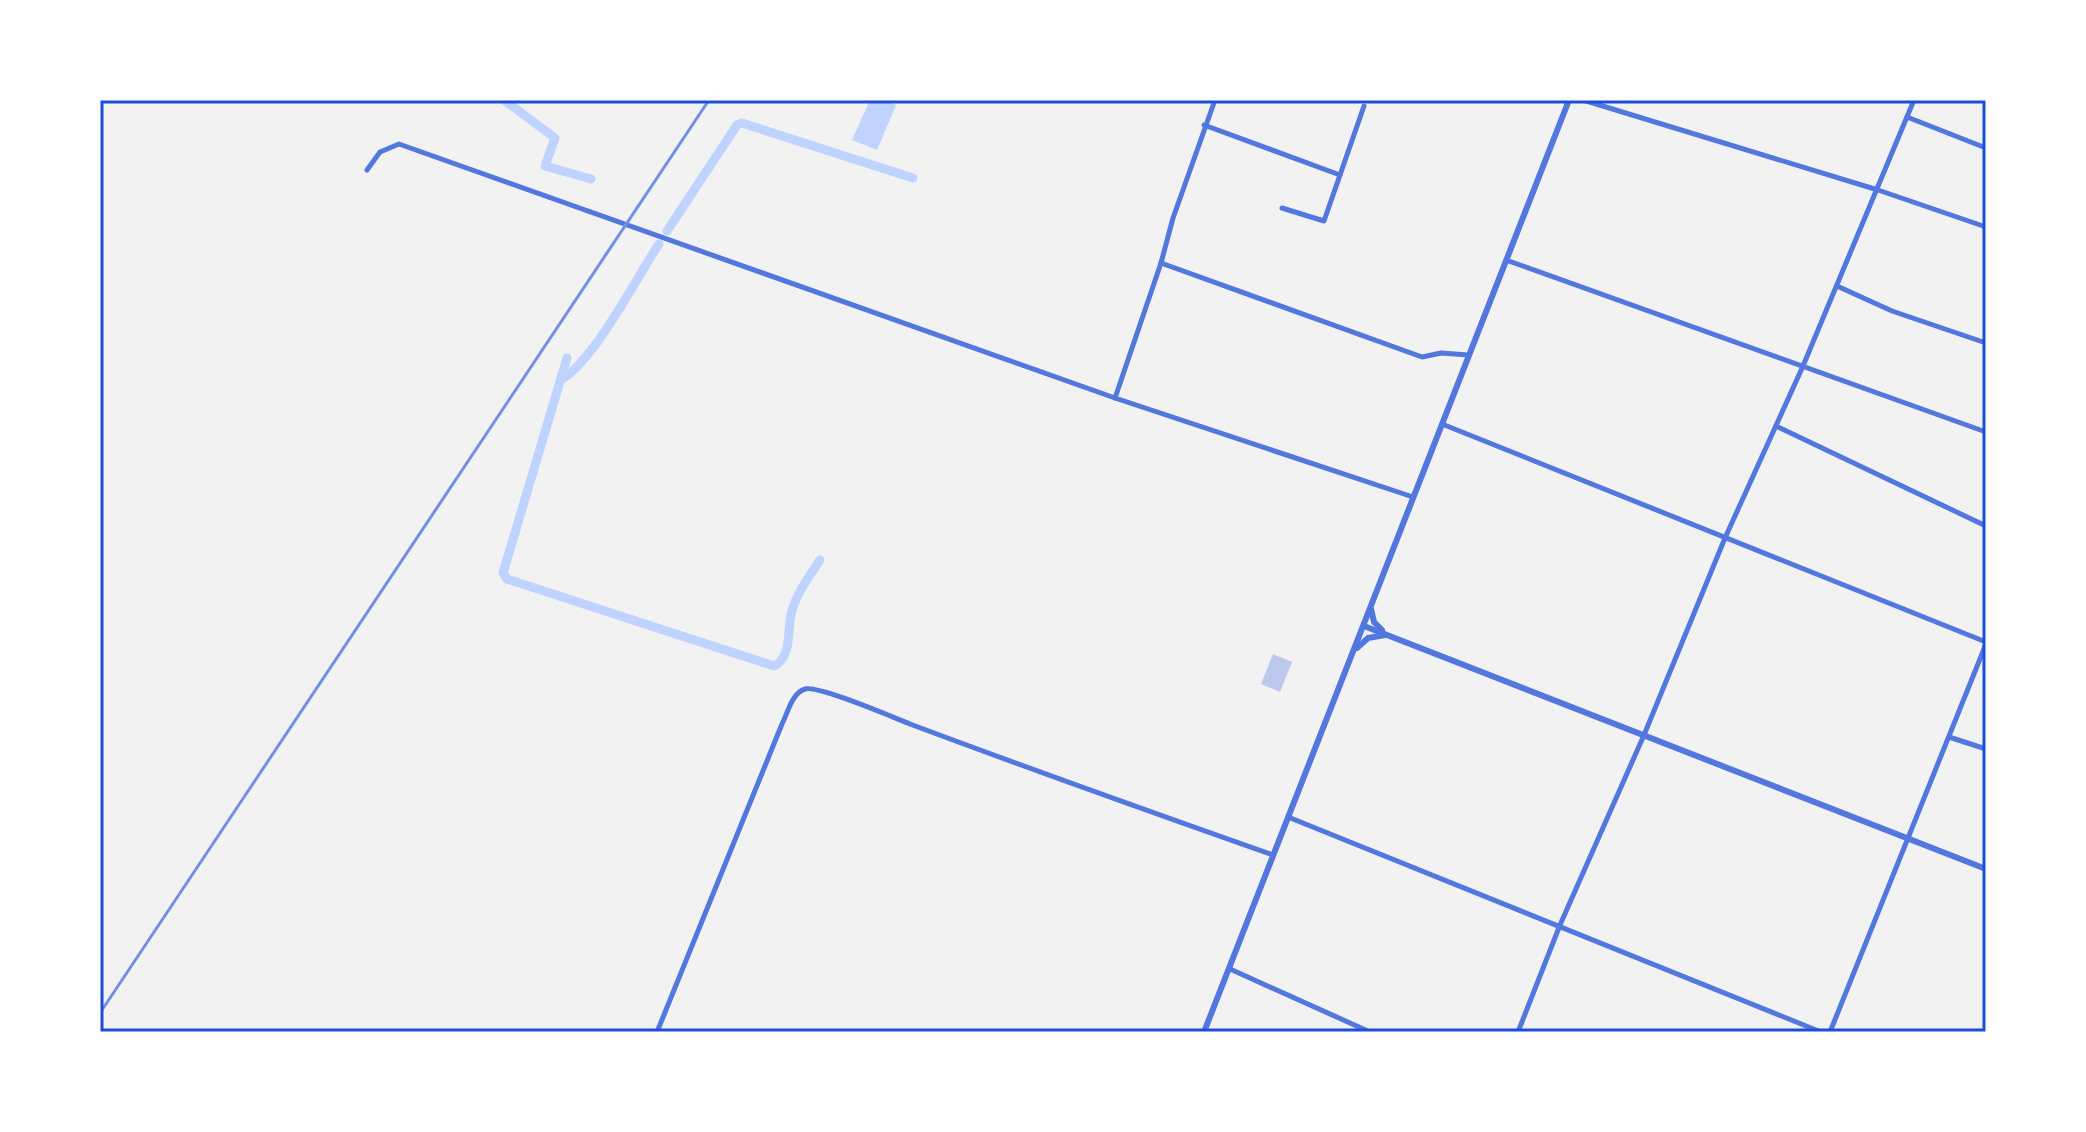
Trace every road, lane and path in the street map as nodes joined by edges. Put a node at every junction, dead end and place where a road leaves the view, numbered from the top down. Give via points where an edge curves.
1 (1215, 100) edge
2 (1569, 100) edge
3 (1583, 100) edge
4 (1914, 100) edge
5 (1364, 106) dead end
6 (1907, 117) junction
7 (1204, 125) junction
8 (1986, 148) edge
9 (367, 170) dead end
10 (1340, 175) junction
11 (1878, 190) junction
12 (1282, 208) dead end
13 (1986, 227) edge
14 (1506, 260) junction
15 (1161, 263) junction
16 (1837, 286) junction
17 (1986, 343) edge
18 (1468, 355) junction
19 (1803, 366) junction
20 (1115, 398) junction
21 (1442, 424) junction
22 (1776, 426) junction
23 (1986, 432) edge
24 (1413, 497) junction
25 (1986, 526) edge
26 (1725, 538) junction
27 (1371, 606) junction
28 (1364, 626) junction
29 (1388, 635) junction
30 (1986, 643) edge
31 (1352, 654) junction
32 (1644, 735) junction
33 (1949, 737) junction
34 (1986, 749) edge
35 (1288, 817) junction
36 (1907, 839) junction
37 (1273, 855) junction
38 (1986, 869) edge
39 (1560, 925) junction
40 (1230, 969) junction
41 (657, 1032) edge
42 (1204, 1032) edge
43 (1370, 1032) edge
44 (1518, 1032) edge
45 (1821, 1032) edge
46 (1830, 1032) edge

1 - 7 street
2 - 14 street
3 - 11 street
4 - 6 street
5 - 10 street
6 - 8 street
6 - 11 street
7 - 10 street
7 - 15 street
9 - 20 street via 380,152 399,144
10 - 12 street via 1324,221
11 - 13 street
11 - 16 street
14 - 18 street
14 - 19 street
15 - 18 street via 1422,357
15 - 20 street
16 - 17 street
16 - 19 street
18 - 21 street
19 - 22 street
19 - 23 street
20 - 24 street
21 - 24 street
21 - 26 street
22 - 25 street
22 - 26 street
24 - 27 street
26 - 30 street
26 - 32 street
27 - 28 street
27 - 29 street via 1374,622
28 - 29 street
28 - 31 street
29 - 31 street via 1368,638
29 - 32 street
30 - 33 street
31 - 35 street
32 - 36 street
32 - 39 street
33 - 34 street
33 - 36 street
35 - 37 street
35 - 39 street
36 - 38 street
36 - 46 street
37 - 40 street
37 - 41 street via 805,689 795,696 782,724
39 - 44 street
39 - 45 street
40 - 42 street
40 - 43 street

